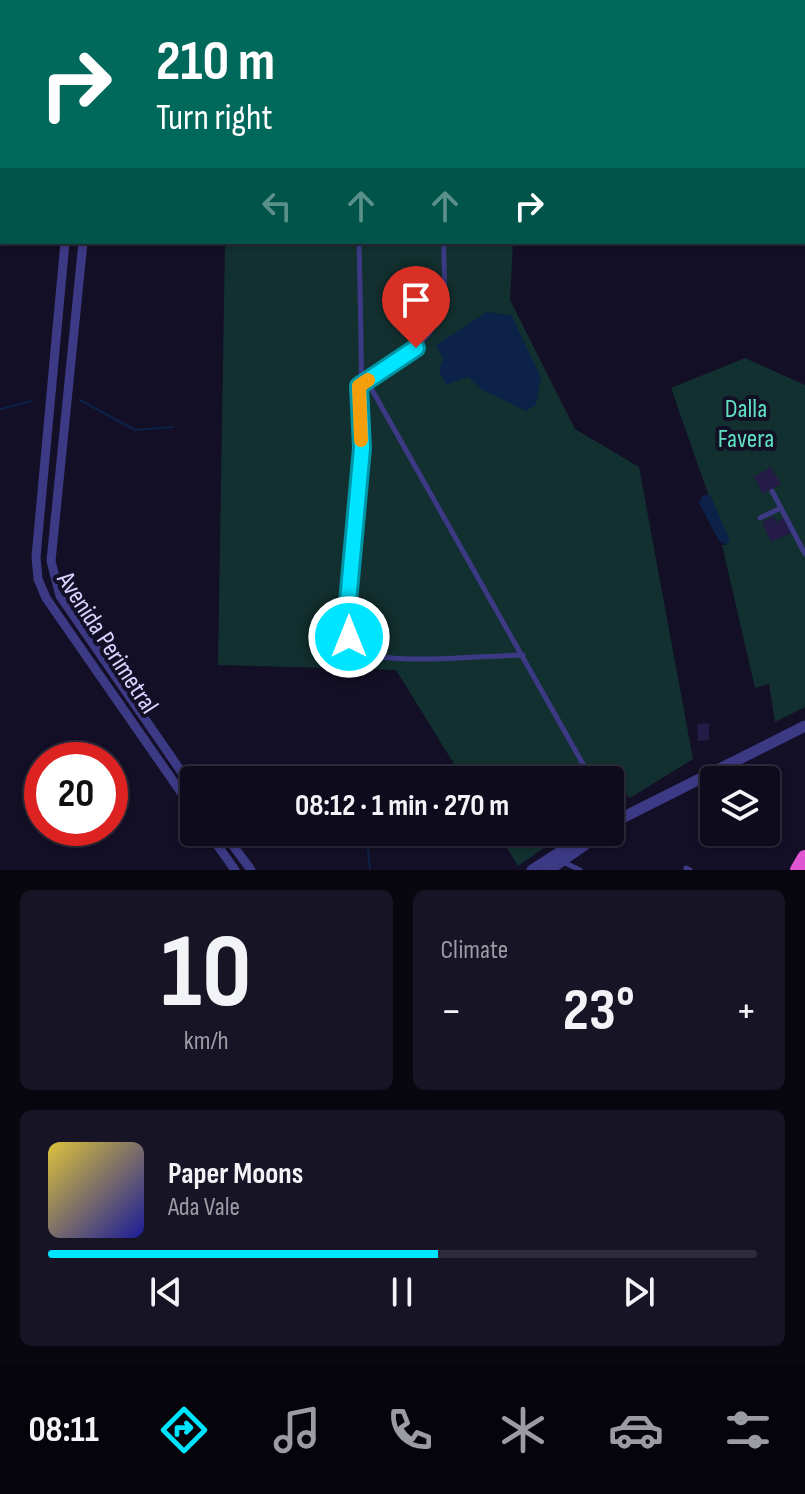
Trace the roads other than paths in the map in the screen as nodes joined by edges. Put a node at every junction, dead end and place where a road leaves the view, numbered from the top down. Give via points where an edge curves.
1 (65, 244) edge
2 (83, 244) edge
3 (359, 244) edge
4 (444, 244) edge
5 (367, 381) junction
6 (359, 386) junction
7 (772, 491) dead end
8 (781, 508) junction
9 (760, 518) dead end
10 (805, 554) edge
11 (523, 655) junction
12 (805, 726) edge
13 (584, 766) edge
14 (180, 770) edge
15 (180, 791) edge
16 (624, 818) edge
17 (218, 846) edge
18 (233, 846) edge
19 (569, 846) edge
20 (583, 846) edge
21 (805, 858) edge
22 (562, 861) junction
23 (235, 870) edge
24 (251, 870) edge
25 (532, 870) edge
26 (549, 870) edge
27 (580, 870) edge
28 (798, 870) edge

1 - 15 street, Avenida Perimetral via 38,579
2 - 14 street, Avenida Perimetral via 51,561 54,578 60,596
3 - 6 lane
4 - 5 lane via 442,306 430,331 416,348
5 - 6 lane
5 - 11 lane
6 - 11 lane via 362,448 349,637 360,650 396,659
7 - 8 lane
8 - 9 lane
8 - 10 lane
11 - 13 lane
12 - 16 street
17 - 23 street
18 - 24 street
19 - 25 street
20 - 22 street
21 - 28 highway
22 - 26 street
22 - 27 lane

